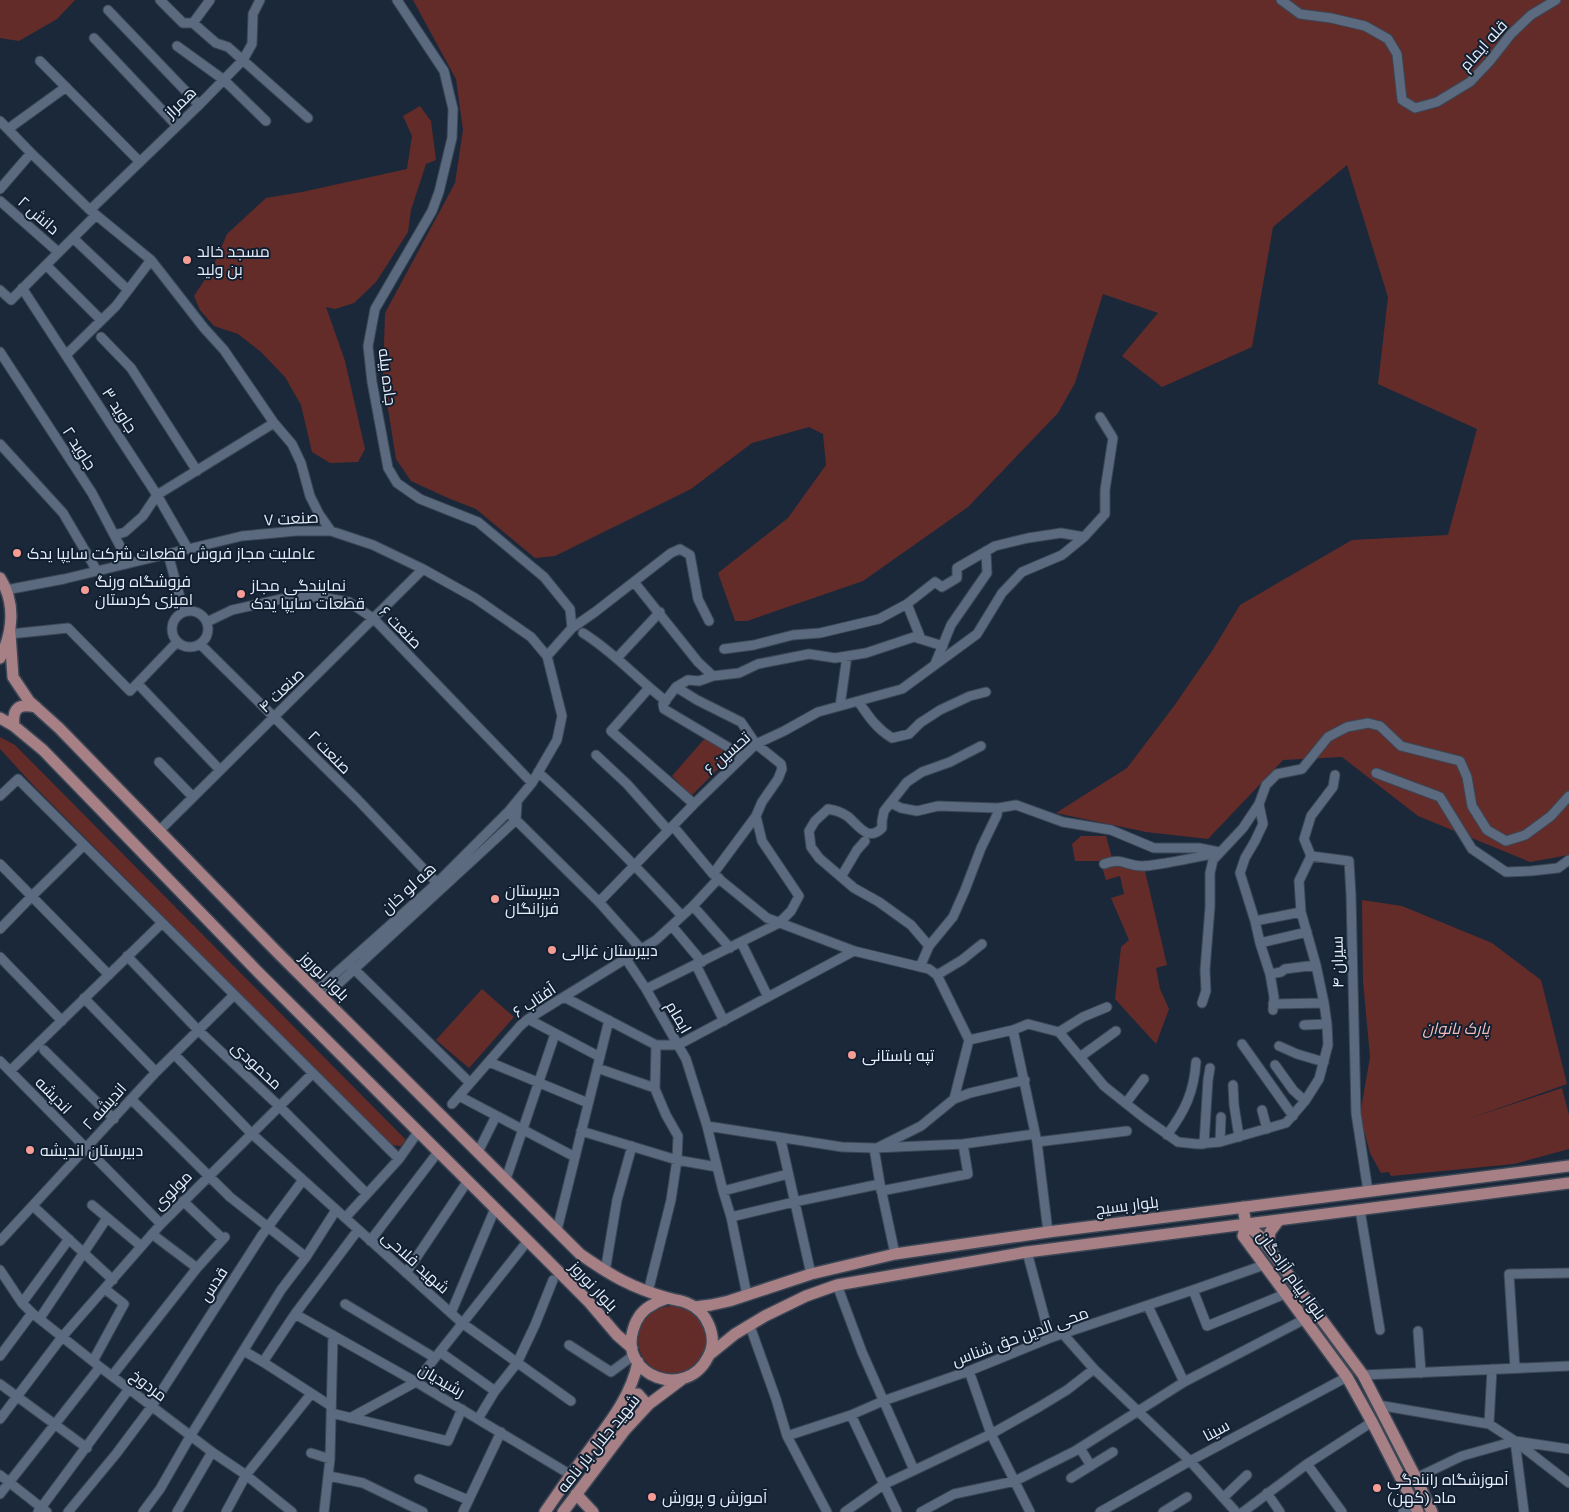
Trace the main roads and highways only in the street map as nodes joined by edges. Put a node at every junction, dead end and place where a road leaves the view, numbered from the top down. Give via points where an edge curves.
1 (0, 578) edge
2 (10, 634) junction
3 (0, 658) edge
4 (36, 707) junction
5 (0, 718) edge
6 (14, 726) junction
7 (1569, 1166) edge
8 (1569, 1182) edge
9 (1243, 1207) junction
10 (1279, 1220) junction
11 (1246, 1225) junction
12 (1268, 1246) junction
13 (798, 1279) junction
14 (806, 1296) junction
15 (668, 1298) junction
16 (695, 1308) junction
17 (635, 1355) junction
18 (709, 1355) junction
19 (683, 1379) junction
20 (627, 1395) junction
21 (645, 1408) junction
22 (576, 1494) junction
23 (1416, 1508) edge
24 (567, 1510) edge
25 (544, 1512) edge
26 (593, 1512) edge
27 (1432, 1512) edge

1 - 2 main road, بلوار نوروز via 11,612
2 - 3 main road
2 - 4 main road, بلوار نوروز via 13,677
4 - 6 main road via 21,706 14,714
4 - 15 main road, بلوار نوروز via 580,1254 624,1282
5 - 6 main road, بلوار نوروز
6 - 17 main road, بلوار نوروز via 43,750 258,972 588,1301
7 - 9 main road, بلوار بسیج
8 - 10 main road
9 - 11 main road
9 - 13 main road, بلوار بسیج via 895,1254
10 - 11 main road
10 - 12 main road via 1270,1232
11 - 12 main road, بلوار پیام آزادگان
11 - 14 main road via 1028,1252 837,1285
11 - 23 main road, بلوار پیام آزادگان via 1243,1236 1347,1377
12 - 27 main road, بلوار پیام آزادگان via 1362,1375
13 - 14 main road
13 - 16 main road, بلوار بسیج
14 - 18 main road via 735,1334
15 - 16 main road
15 - 17 main road via 643,1311 635,1322 631,1335
16 - 18 main road via 709,1324 712,1334
17 - 19 main road via 653,1376 663,1380
17 - 20 main road, شهید جلال بار نامه via 635,1376
18 - 19 main road via 703,1366
19 - 21 main road, شهید جلال بار نامه
20 - 21 main road via 638,1394 645,1402
20 - 25 main road, شهید جلال بار نامه
21 - 22 main road, شهید جلال بار نامه
22 - 24 main road, شهید جلال بار نامه
22 - 26 main road

